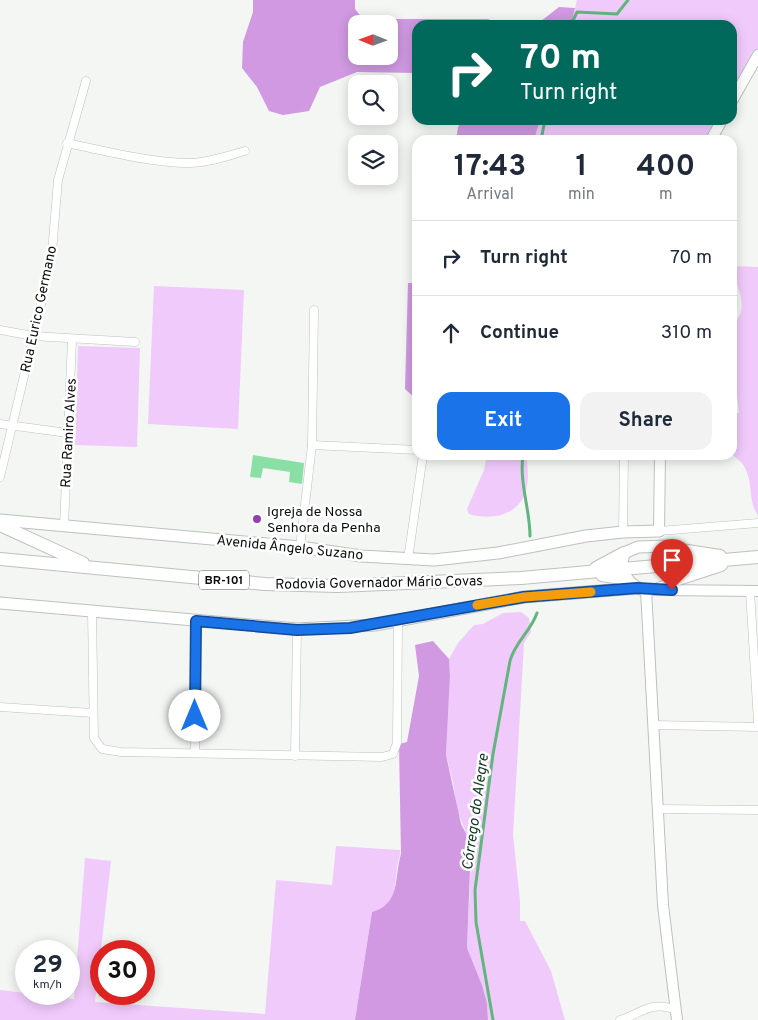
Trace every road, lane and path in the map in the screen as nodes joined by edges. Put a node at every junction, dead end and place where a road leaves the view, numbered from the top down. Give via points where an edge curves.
1 (758, 55) edge
2 (86, 81) dead end
3 (737, 92) edge
4 (67, 143) junction
5 (245, 151) dead end
6 (314, 310) dead end
7 (0, 330) edge
8 (33, 336) junction
9 (72, 340) junction
10 (135, 342) dead end
11 (0, 424) edge
12 (13, 426) junction
13 (68, 433) junction
14 (312, 445) junction
15 (412, 450) edge
16 (422, 460) edge
17 (624, 460) edge
18 (660, 460) edge
19 (0, 477) edge
20 (0, 520) edge
21 (758, 523) edge
22 (0, 526) edge
23 (64, 526) junction
24 (659, 531) junction
25 (623, 532) junction
26 (300, 546) junction
27 (647, 546) junction
28 (671, 547) junction
29 (624, 553) junction
30 (758, 557) edge
31 (0, 559) edge
32 (408, 559) junction
33 (737, 559) junction
34 (681, 563) junction
35 (97, 568) junction
36 (587, 573) junction
37 (624, 573) junction
38 (675, 580) junction
39 (646, 590) junction
40 (754, 591) edge
41 (0, 603) edge
42 (92, 612) junction
43 (398, 620) junction
44 (196, 621) junction
45 (297, 630) junction
46 (0, 707) edge
47 (92, 713) junction
48 (758, 722) edge
49 (654, 725) junction
50 (758, 727) edge
51 (195, 753) junction
52 (295, 756) junction
53 (658, 809) junction
54 (758, 810) edge
55 (676, 1015) edge
56 (620, 1020) edge

1 - 3 street
2 - 4 street, Rua Eurico Germano
4 - 5 street via 168,162 190,163
4 - 8 street, Rua Eurico Germano via 58,180 52,252
6 - 14 street
7 - 8 street
8 - 9 street
8 - 12 street, Rua Eurico Germano
9 - 10 street
9 - 13 street, Rua Ramiro Alves
11 - 12 street
12 - 13 street
12 - 19 street, Rua Eurico Germano
13 - 23 street, Rua Ramiro Alves
14 - 15 street
14 - 26 street
16 - 32 street
17 - 25 street
18 - 24 street
20 - 23 main road, Avenida Ângelo Suzano
21 - 24 street, Avenida Ângelo Suzano
22 - 35 highway
23 - 26 main road, Avenida Ângelo Suzano
24 - 25 main road, Avenida Ângelo Suzano
24 - 27 main road
24 - 28 main road
25 - 32 main road, Avenida Ângelo Suzano via 466,557
26 - 32 main road, Avenida Ângelo Suzano via 361,556
27 - 28 main road
27 - 29 main road
28 - 33 highway
28 - 34 main road via 679,555
29 - 36 highway
29 - 37 main road
30 - 33 highway, Rodovia Governador Mário Covas / BR-101
31 - 35 highway, Rodovia Governador Mário Covas / BR-101
33 - 34 highway, Rodovia Governador Mário Covas / BR-101
33 - 38 highway
34 - 37 highway, Rodovia Governador Mário Covas / BR-101
34 - 38 main road
35 - 36 highway, Rodovia Governador Mário Covas / BR-101 via 265,584 338,586
36 - 37 highway, Rodovia Governador Mário Covas / BR-101
37 - 39 main road
38 - 39 main road
39 - 40 street
39 - 43 main road via 524,597
39 - 49 street
40 - 48 street
41 - 42 main road
42 - 44 main road
42 - 47 street
43 - 45 main road via 350,628
43 - 52 street via 397,743 393,754 382,757
44 - 45 main road
44 - 51 street
45 - 52 street
46 - 47 street
47 - 51 street via 94,738 102,749
49 - 50 street
49 - 53 street
51 - 52 street
53 - 54 street
53 - 55 street via 663,905
55 - 56 street via 664,1005 648,1007

